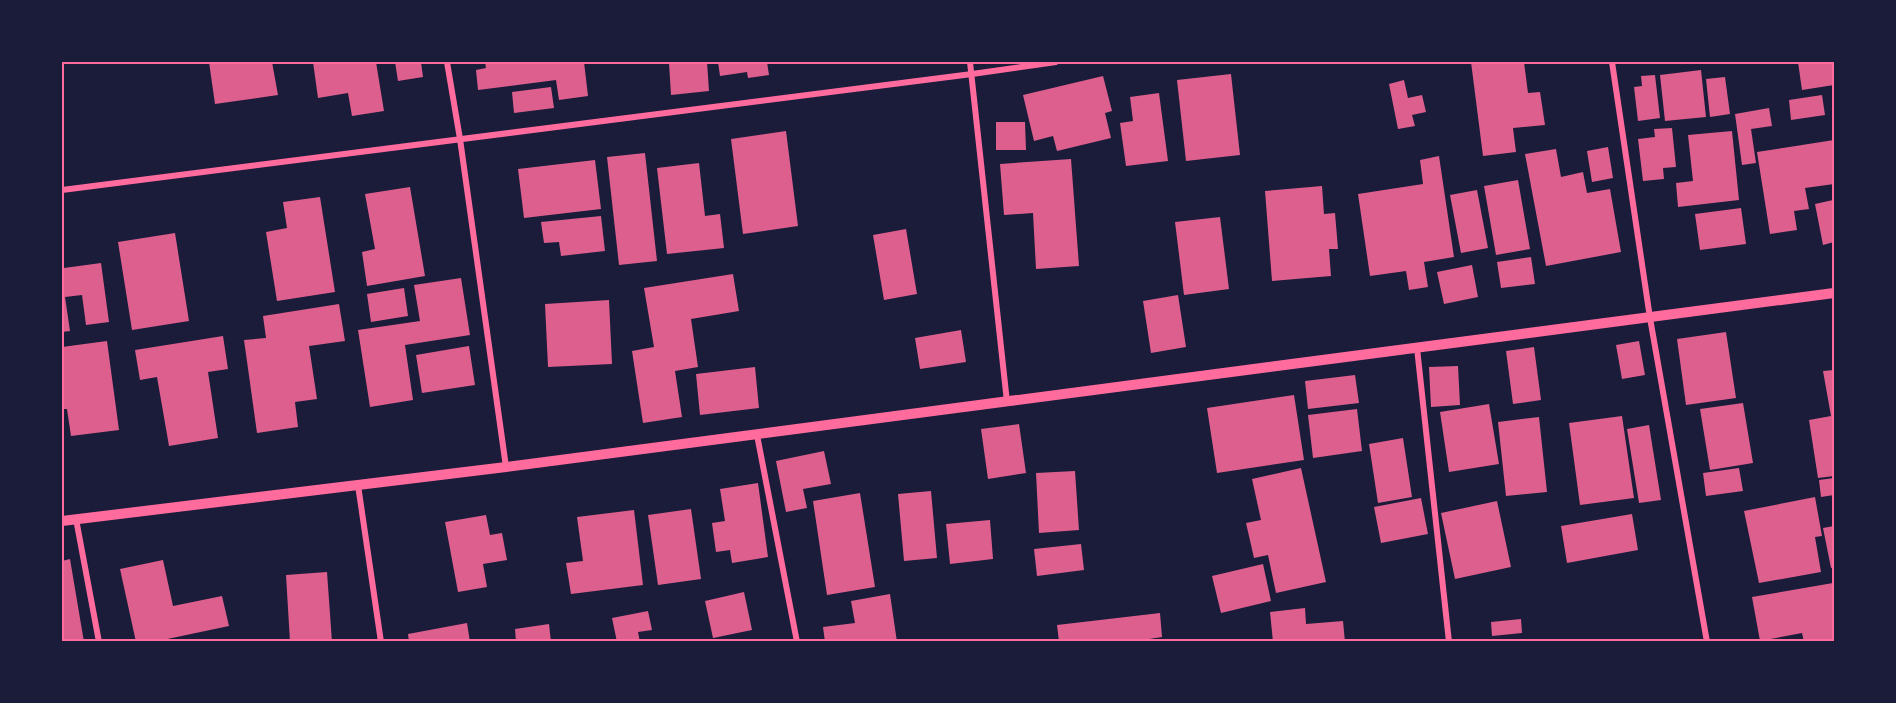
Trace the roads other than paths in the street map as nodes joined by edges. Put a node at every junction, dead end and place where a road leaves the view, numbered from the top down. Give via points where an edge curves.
1 (447, 62) edge
2 (970, 62) edge
3 (1056, 62) edge
4 (1612, 62) edge
5 (972, 74) junction
6 (460, 139) junction
7 (62, 190) edge
8 (1834, 293) edge
9 (1650, 318) junction
10 (1417, 348) junction
11 (1007, 402) junction
12 (757, 435) junction
13 (506, 467) junction
14 (358, 485) junction
15 (76, 519) junction
16 (62, 521) edge
17 (99, 642) edge
18 (381, 642) edge
19 (797, 642) edge
20 (1449, 642) edge
21 (1707, 642) edge

1 - 6 street
2 - 5 street
3 - 5 street
4 - 9 street
5 - 6 street
5 - 11 street
6 - 7 street
6 - 13 street
8 - 9 street
9 - 10 street
9 - 21 street
10 - 11 street
10 - 20 street
11 - 12 street
12 - 13 street
12 - 19 street
13 - 14 street
14 - 15 street
14 - 18 street
15 - 16 street
15 - 17 street

